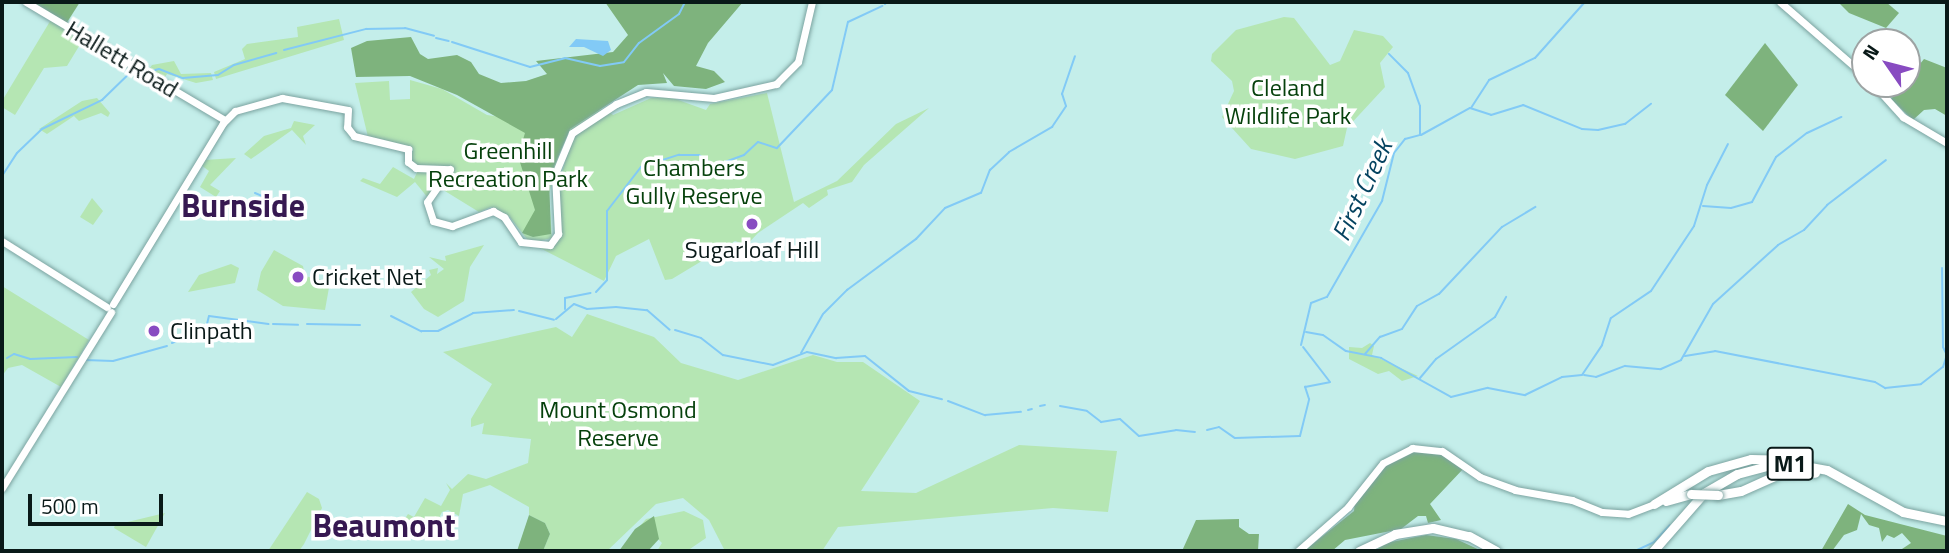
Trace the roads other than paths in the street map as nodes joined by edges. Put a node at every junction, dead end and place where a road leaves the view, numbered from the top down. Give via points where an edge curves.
1 (26, 2) edge
2 (812, 2) edge
3 (1780, 2) edge
4 (1851, 64) edge
5 (1886, 98) edge
6 (224, 117) junction
7 (1947, 143) edge
8 (2, 242) edge
9 (110, 308) junction
10 (1834, 476) junction
11 (3, 483) edge
12 (1886, 503) junction
13 (1655, 506) junction
14 (1947, 523) edge
15 (1306, 548) edge
16 (1298, 551) edge
17 (1359, 551) edge
18 (1368, 551) edge
19 (1489, 551) edge
20 (1496, 551) edge
21 (1653, 551) edge
22 (1659, 551) edge

1 - 6 main road, Hallett Road
2 - 6 main road via 798,62 776,85 714,97 646,92 616,104 572,133 555,174 558,234 550,245 521,242 505,217 493,211 452,226 433,221 427,202 451,170 416,168 408,162 408,149 354,136 347,128 351,113 344,109 282,98
3 - 4 main road
5 - 7 main road via 1903,117
6 - 9 main road
8 - 9 main road
9 - 11 main road
10 - 13 highway, M1, bridge via 1792,471 1735,494 1687,494
10 - 14 highway, M1 via 1901,515
10 - 22 highway, M1 via 1777,468 1731,480 1692,508
12 - 13 highway via 1829,468 1765,458 1702,473
12 - 14 highway, M1
12 - 21 highway, M1 via 1827,470 1790,464 1758,467 1704,493
13 - 15 main road via 1616,514 1572,500 1540,498 1485,479 1442,451 1419,447 1388,460
15 - 16 main road
17 - 20 highway via 1395,534 1423,528 1461,533
18 - 19 highway via 1399,537 1427,532 1461,537

